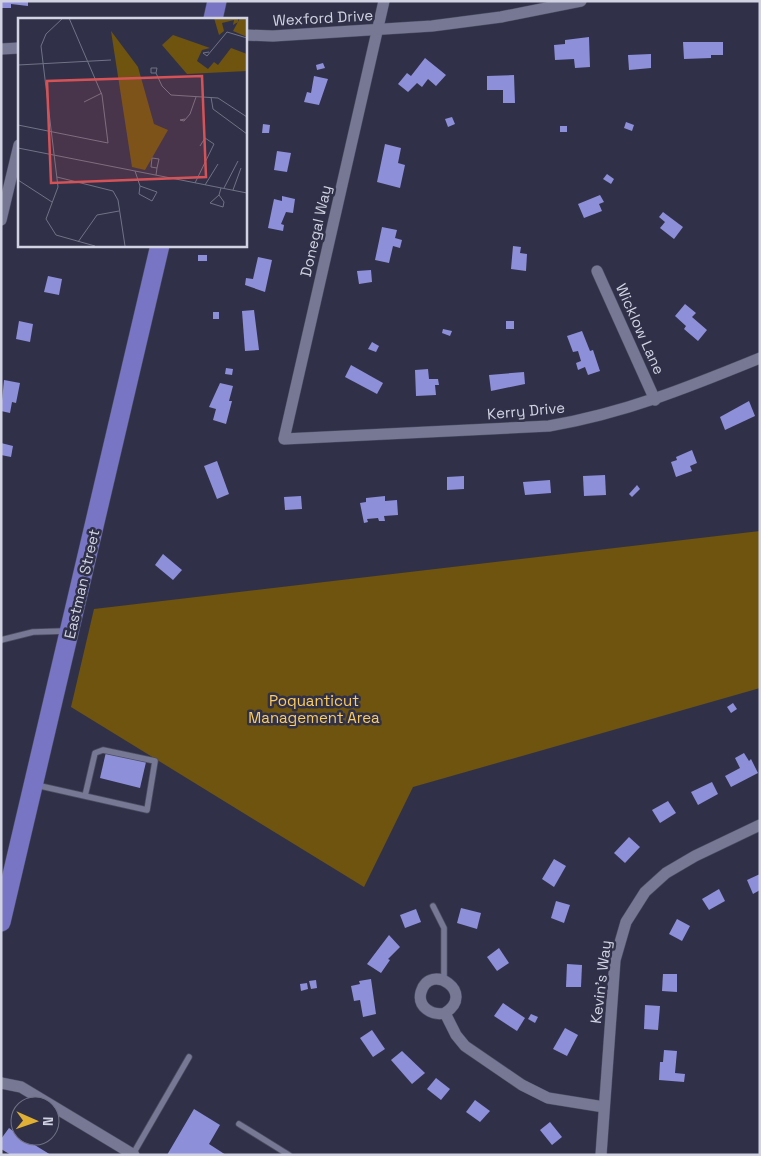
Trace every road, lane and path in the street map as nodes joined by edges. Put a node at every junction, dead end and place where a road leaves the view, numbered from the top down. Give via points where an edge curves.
1 (217, 1) edge
2 (384, 1) edge
3 (580, 1) edge
4 (213, 18) edge
5 (378, 30) junction
6 (246, 35) edge
7 (18, 48) edge
8 (1, 49) edge
9 (18, 149) edge
10 (1, 220) edge
11 (160, 246) edge
12 (597, 271) dead end
13 (760, 358) edge
14 (655, 400) junction
15 (284, 439) joint
16 (71, 630) junction
17 (1, 640) edge
18 (34, 785) junction
19 (85, 796) junction
20 (760, 825) edge
21 (433, 906) dead end
22 (1, 922) edge
23 (444, 980) junction
24 (445, 1013) junction
25 (189, 1057) dead end
26 (1, 1083) edge
27 (604, 1106) junction
28 (239, 1124) dead end
29 (134, 1154) edge
30 (289, 1155) edge
31 (601, 1155) edge

1 - 4 main road
2 - 5 street, Donegal Way
3 - 5 street, Wexford Drive via 501,17
5 - 6 street, Wexford Drive
5 - 15 street, Donegal Way
7 - 8 street
9 - 10 street
11 - 16 main road, Eastman Street
12 - 14 street, Wicklow Lane
13 - 14 street, Kerry Drive
14 - 15 street, Kerry Drive via 587,420 549,426
16 - 17 lane via 33,632
16 - 18 main road, Eastman Street
18 - 19 lane
18 - 22 main road, Eastman Street
19 - 19 lane via 147,810 156,761 103,750 95,753
20 - 27 street, Kevin's Way via 666,873 645,892 626,922 615,960
21 - 23 lane via 444,928
23 - 24 street via 453,988 455,999 454,1005
23 - 24 street via 428,982 420,997 428,1011
24 - 27 street via 453,1031 466,1046 522,1085 548,1098
25 - 29 lane
26 - 29 street via 21,1087
27 - 31 street, Kevin's Way
28 - 30 lane

